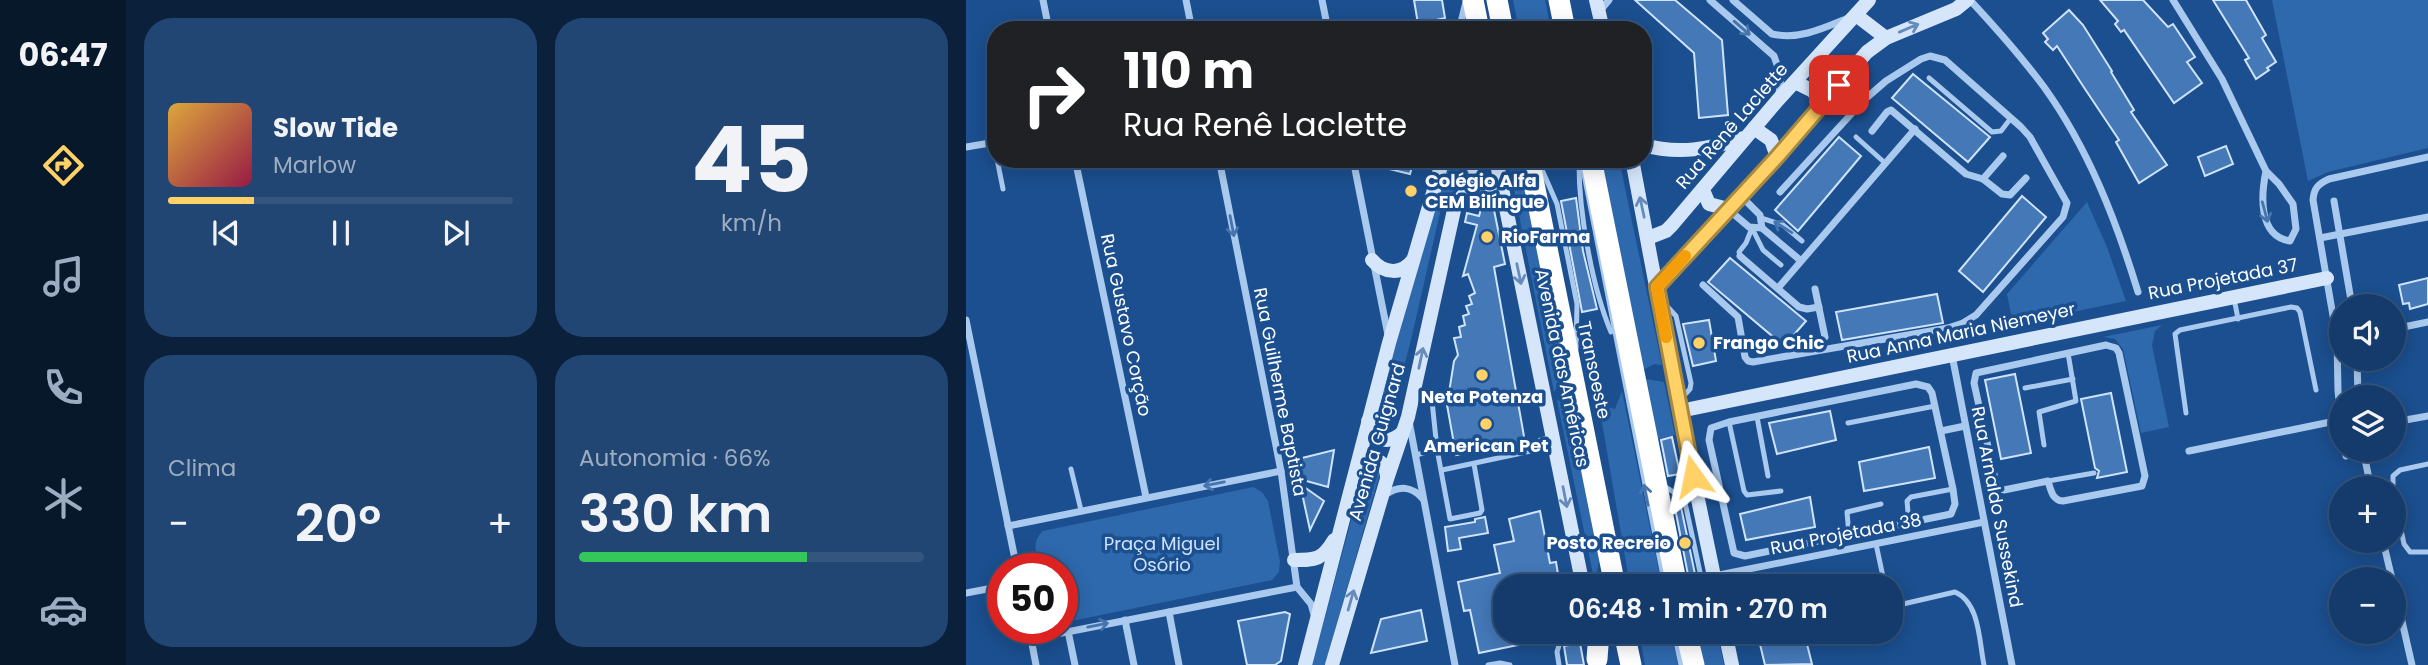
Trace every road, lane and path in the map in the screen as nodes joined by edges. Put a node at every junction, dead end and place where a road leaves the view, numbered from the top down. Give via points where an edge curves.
1 (1043, 0) edge
2 (1186, 0) edge
3 (1322, 0) edge
4 (1466, 0) edge
5 (1473, 0) edge
6 (1497, 0) edge
7 (1559, 0) edge
8 (1609, 0) edge
9 (1710, 0) edge
10 (1732, 0) edge
11 (1869, 0) edge
12 (1969, 0) edge
13 (2173, 0) edge
14 (1597, 6) edge
15 (1856, 15) junction
16 (1047, 21) edge
17 (1190, 21) edge
18 (1326, 21) edge
19 (1461, 21) edge
20 (1470, 21) edge
21 (1477, 21) edge
22 (1501, 21) edge
23 (1563, 21) edge
24 (1885, 38) junction
25 (1929, 78) dead end
26 (1795, 82) junction
27 (1777, 101) junction
28 (1821, 103) junction
29 (2011, 118) junction
30 (1915, 129) junction
31 (1872, 131) dead end
32 (1750, 133) junction
33 (1856, 137) dead end
34 (987, 143) edge
35 (966, 147) edge
36 (1652, 147) edge
37 (2003, 156) dead end
38 (1777, 157) junction
39 (2428, 157) edge
40 (1885, 163) junction
41 (998, 168) edge
42 (1077, 168) edge
43 (1221, 168) edge
44 (1355, 168) edge
45 (1442, 168) edge
46 (1474, 168) edge
47 (1498, 168) edge
48 (1532, 168) edge
49 (1539, 168) edge
50 (1541, 168) edge
51 (1580, 168) edge
52 (1593, 168) edge
53 (1634, 168) edge
54 (2266, 172) junction
55 (2026, 178) dead end
56 (1983, 179) junction
57 (1472, 188) junction
58 (1003, 189) dead end
59 (1703, 190) junction
60 (1780, 192) dead end
61 (1741, 196) junction
62 (1545, 198) dead end
63 (2334, 201) dead end
64 (1504, 202) junction
65 (1728, 209) junction
66 (2428, 217) edge
67 (1761, 218) junction
68 (1752, 228) junction
69 (1762, 228) junction
70 (2340, 234) junction
71 (1648, 237) junction
72 (2320, 238) junction
73 (1802, 241) dead end
74 (1740, 256) joint
75 (1414, 259) junction
76 (1372, 260) junction
77 (1800, 260) junction
78 (1782, 265) dead end
79 (2327, 278) junction
80 (1703, 285) dead end
81 (1778, 288) junction
82 (1815, 289) dead end
83 (2138, 292) dead end
84 (1658, 293) junction
85 (2330, 294) edge
86 (2350, 294) edge
87 (2234, 297) junction
88 (1819, 307) junction
89 (1568, 314) dead end
90 (2126, 317) joint
91 (2238, 319) junction
92 (966, 320) edge
93 (2428, 322) edge
94 (2406, 327) edge
95 (1825, 337) dead end
96 (1389, 343) junction
97 (2068, 353) junction
98 (1952, 354) junction
99 (2073, 379) junction
100 (2025, 388) dead end
101 (2316, 390) dead end
102 (1413, 396) junction
103 (1935, 406) junction
104 (1679, 407) junction
105 (2186, 413) dead end
106 (2428, 416) edge
107 (1408, 417) junction
108 (1757, 417) junction
109 (2406, 420) edge
110 (1368, 421) junction
111 (1729, 422) junction
112 (1847, 423) dead end
113 (2329, 425) edge
114 (1965, 426) junction
115 (1941, 431) junction
116 (1402, 433) junction
117 (1552, 436) junction
118 (2043, 445) dead end
119 (1437, 449) junction
120 (2189, 451) dead end
121 (1416, 455) junction
122 (1474, 464) junction
123 (2428, 464) edge
124 (1071, 469) dead end
125 (1442, 470) junction
126 (1281, 471) junction
127 (1993, 473) junction
128 (2094, 473) dead end
129 (1693, 476) junction
130 (1768, 476) dead end
131 (2393, 476) edge
132 (1976, 477) junction
133 (1387, 479) junction
134 (2048, 481) junction
135 (1656, 482) junction
136 (1350, 489) junction
137 (1953, 489) junction
138 (1781, 491) dead end
139 (1146, 497) junction
140 (1684, 498) junction
141 (1380, 502) junction
142 (1881, 504) dead end
143 (1426, 506) junction
144 (1081, 510) junction
145 (1984, 522) junction
146 (1909, 523) junction
147 (1008, 526) junction
148 (1340, 530) junction
149 (1849, 535) junction
150 (1876, 544) junction
151 (1607, 546) junction
152 (2406, 547) edge
153 (2428, 552) edge
154 (1014, 553) edge
155 (1294, 560) junction
156 (1581, 574) edge
157 (1604, 574) edge
158 (1613, 574) edge
159 (1663, 574) edge
160 (1675, 574) edge
161 (1700, 574) edge
162 (1714, 574) edge
163 (1745, 574) edge
164 (1882, 574) edge
165 (1297, 587) junction
166 (987, 589) edge
167 (966, 593) edge
168 (1903, 604) edge
169 (1169, 612) junction
170 (1125, 620) junction
171 (1316, 626) junction
172 (1078, 629) edge
173 (2406, 639) edge
174 (1032, 644) edge
175 (1071, 644) edge
176 (1559, 644) edge
177 (1596, 644) edge
178 (1627, 644) edge
179 (1677, 644) edge
180 (1689, 644) edge
181 (1728, 644) edge
182 (1598, 662) edge
183 (1035, 665) edge
184 (1075, 665) edge
185 (1134, 665) edge
186 (1179, 665) edge
187 (1305, 665) edge
188 (1332, 665) edge
189 (1455, 665) edge
190 (1488, 665) edge
191 (1510, 665) edge
192 (1559, 665) edge
193 (1631, 665) edge
194 (1681, 665) edge
195 (1694, 665) edge
196 (1732, 665) edge
197 (1984, 665) edge
198 (2012, 665) edge
199 (2412, 665) edge

1 - 16 street
2 - 17 street
3 - 18 street
4 - 19 street
4 - 20 street
5 - 21 highway
6 - 22 highway
7 - 23 highway
8 - 14 street
9 -> 27 street via 1773,56 1781,76
10 - 15 street via 1780,36 1804,34
11 - 15 street, Rua Renê Laclette
24 -> 12 street
12 - 83 street via 2022,58 2067,123 2106,201
13 - 54 street via 2222,79
15 - 24 street
15 - 26 street, Rua Renê Laclette
24 - 28 street
25 - 29 lane via 1992,132 2001,131
26 - 27 street, Rua Renê Laclette
26 - 28 street via 1813,91
27 - 32 street, Rua Renê Laclette
28 - 38 street
29 - 60 street via 1945,60 1930,56 1886,80
29 - 80 street via 2030,137 2066,197 2067,210 1976,315 1962,323 1753,362 1745,357 1738,317
30 - 31 street via 1891,110
30 - 40 street
30 - 56 street via 1966,174
32 - 36 street via 1692,152
32 - 38 street via 1771,140
32 - 59 street, Rua Renê Laclette
33 - 40 lane
34 - 35 street
37 - 56 street
38 - 61 street
39 - 72 street via 2329,179 2317,186 2313,200
40 - 77 street
41 - 58 lane
42 - 139 street, Rua Gustavo Corção
43 -> 126 street, Rua Guilherme Baptista
44 - 76 street
45 - 75 street, Avenida Guignard
46 - 57 street
47 - 64 street, Avenida das Américas
48 - 151 highway, Avenida das Américas
49 - 62 lane
50 - 89 lane, Transoeste via 1557,204 1569,267 1578,317 1576,352
159 -> 51 lane, Transoeste via 1615,341 1601,306 1583,219
52 - 135 highway
71 -> 53 street
54 -> 54 street via 2264,215 2279,237 2290,241 2296,229 2293,204
55 - 56 street via 2006,196
57 - 64 street via 1491,189
102 -> 57 street, Avenida Guignard via 1454,210
59 - 65 street via 1709,204
59 - 71 street, Rua Renê Laclette via 1666,231
61 - 65 street
61 - 67 street
63 - 70 street
64 -> 117 street, Avenida das Américas
65 - 68 street
65 - 84 street
66 - 70 street
67 - 69 street
73 -> 67 lane via 1778,222
68 - 69 street
68 - 74 lane
68 - 78 lane via 1763,250
69 - 77 street
70 - 72 street
70 - 86 street
71 - 84 street
72 - 79 street
74 - 81 street
75 - 76 street via 1404,269 1390,271
75 - 96 street, Avenida Guignard
76 - 96 street
77 - 81 street
79 - 85 street
79 - 87 street, Rua Projetada 37
81 - 88 street via 1803,309
82 - 88 street
84 - 104 street
87 - 90 street, Rua Projetada 37
87 - 91 lane
88 - 95 street
90 - 98 street, Rua Anna Maria Niemeyer
91 - 101 lane via 2297,308
91 - 105 lane via 2175,334
92 - 147 street
93 - 94 street
96 - 110 street, Avenida Guignard
97 - 99 lane
97 - 127 street via 1976,373 1974,383
97 - 134 street via 2106,345 2116,348 2145,482 2137,488 2063,501 2054,497
98 - 104 street, Rua Anna Maria Niemeyer
98 - 114 street, Rua Arnaldo Sussekind
99 - 100 lane
99 - 118 lane via 2076,401 2039,412
102 - 107 street, Avenida Guignard
102 - 119 lane via 1432,401
103 - 108 street via 1928,387 1916,384
103 - 112 lane
103 - 115 street
104 - 129 street
106 - 109 street
107 - 116 street, Avenida Guignard
107 - 121 street
108 - 111 street
108 - 130 lane
110 - 116 street via 1380,440
110 - 136 street, Avenida Guignard
111 - 138 lane via 1747,495
111 - 149 street via 1711,428 1709,440 1734,553 1745,556
113 - 120 street
114 - 115 street
114 - 132 street, Rua Arnaldo Sussekind
115 - 137 street
116 - 133 street, Avenida Guignard
117 - 122 lane via 1540,440 1536,450
117 -> 156 street, Avenida das Américas
119 - 121 lane
119 - 125 lane
121 - 143 street
122 - 125 lane
122 - 125 lane via 1482,510 1452,520
123 - 131 lane
124 - 144 lane
126 -> 139 street
126 - 155 street, Rua Guilherme Baptista
127 - 132 street
127 - 134 street via 2000,490
128 - 134 lane
129 - 140 lane
129 - 162 street
132 - 145 street, Rua Arnaldo Sussekind
133 - 136 street via 1383,463 1368,459
133 - 141 street, Avenida Guignard
135 - 140 lane
135 - 160 highway
136 - 148 street, Avenida Guignard
137 - 146 street via 1951,514
137 - 146 lane via 1907,501
139 - 144 street
140 - 161 lane
141 - 143 street via 1395,488 1405,488 1415,491
188 -> 141 street, Avenida Guignard
142 - 149 lane via 1847,512
143 - 189 street
144 - 147 street
145 - 150 street, Rua Projetada 38
145 - 198 street, Rua Arnaldo Sussekind
146 - 149 street
147 - 154 street
148 - 155 street via 1324,555
148 - 171 street, Avenida Guignard
150 - 163 street, Rua Projetada 38
150 - 164 lane
151 - 157 highway
151 - 158 highway, Avenida das Américas
152 - 153 lane via 2410,552
155 - 165 street, Rua Guilherme Baptista
165 - 169 street
165 - 171 street, Rua Guilherme Baptista via 1311,604
166 - 167 street
168 - 197 lane via 1955,592 1965,597 1972,606
169 - 170 street
169 - 186 street
172 -> 170 street
170 - 185 street
171 - 187 street, Avenida Guignard
173 - 199 street
174 - 183 street
175 - 184 street
176 - 192 lane
177 - 182 highway
178 - 193 highway
179 - 194 lane
180 - 195 highway
181 - 196 street
190 - 191 lane

